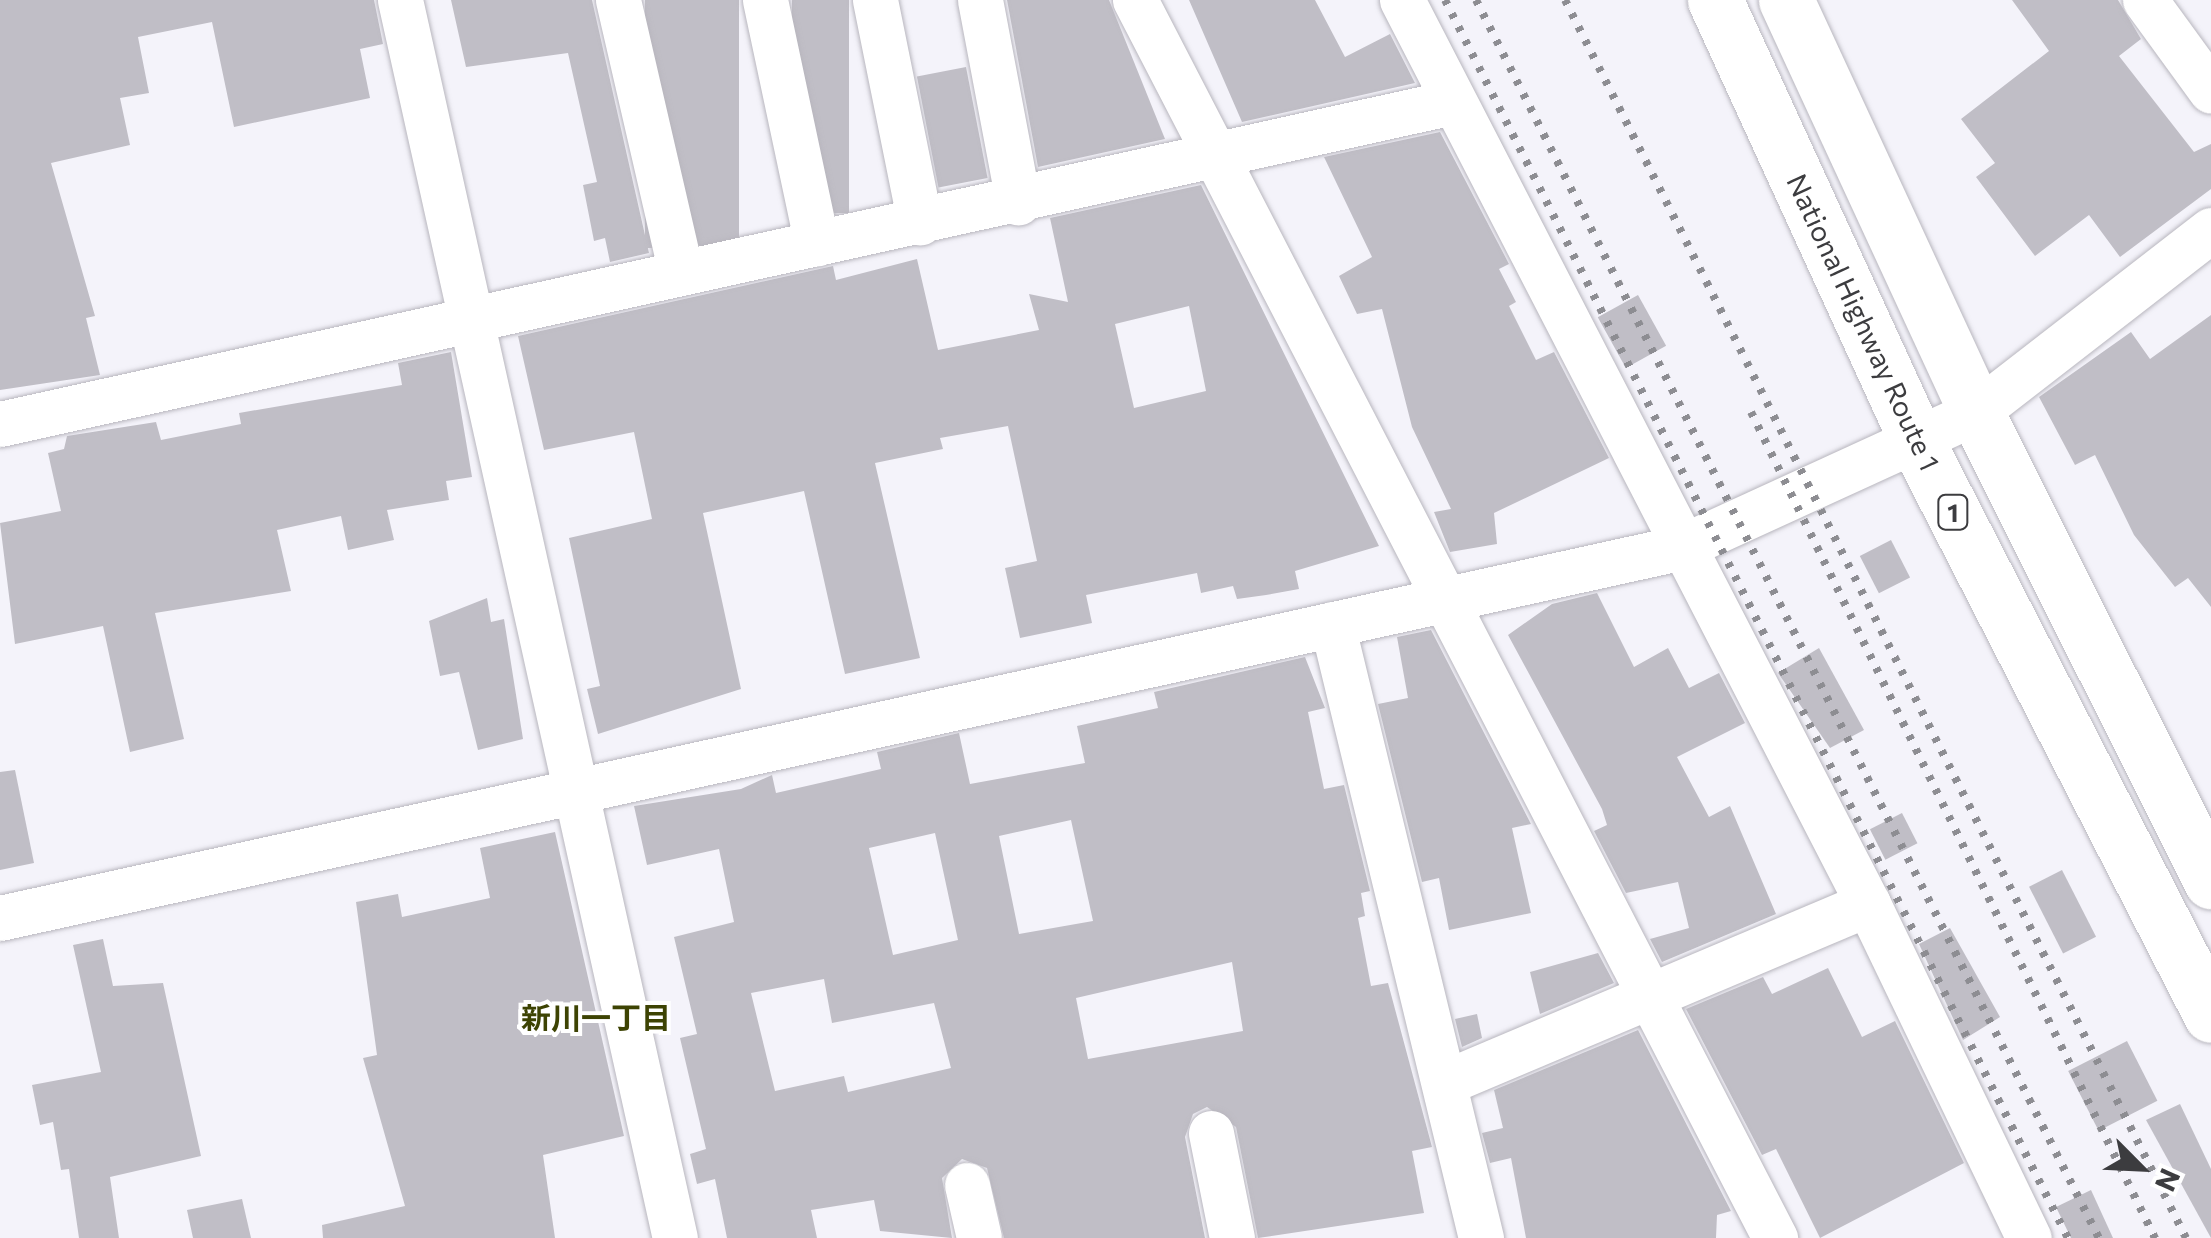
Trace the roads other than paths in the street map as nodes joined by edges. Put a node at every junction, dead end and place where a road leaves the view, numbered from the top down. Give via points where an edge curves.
1 (400, 0) edge
2 (618, 0) edge
3 (764, 0) edge
4 (875, 0) edge
5 (980, 0) edge
6 (1135, 0) edge
7 (1402, 0) edge
8 (1715, 0) edge
9 (1786, 0) edge
10 (2145, 0) edge
11 (2211, 91) edge
12 (1454, 102) junction
13 (1213, 162) junction
14 (1018, 202) junction
15 (920, 223) junction
16 (2211, 230) edge
17 (818, 244) junction
18 (681, 273) junction
19 (470, 318) junction
20 (1976, 412) junction
21 (0, 424) edge
22 (1916, 440) junction
23 (1679, 548) junction
24 (1448, 598) junction
25 (1332, 624) junction
26 (576, 791) junction
27 (2207, 863) edge
28 (2148, 889) junction
29 (1868, 904) junction
30 (0, 918) edge
31 (1650, 997) junction
32 (2211, 1015) edge
33 (1446, 1082) junction
34 (1210, 1132) dead end
35 (967, 1185) dead end
36 (675, 1238) edge
37 (979, 1238) edge
38 (1232, 1238) edge
39 (1481, 1238) edge
40 (1775, 1238) edge
41 (2028, 1238) edge

1 - 19 street
2 - 18 street
3 - 17 street
4 - 15 street
5 - 14 street
6 - 13 street
7 - 12 street
8 - 22 highway, National Highway Route 1 / 1
9 - 20 highway, 1
10 - 11 street
12 - 13 street
12 - 23 street
13 - 14 street
13 - 24 street
14 - 15 street
15 - 17 street
16 - 20 street
17 - 18 street
18 - 19 street
19 - 21 street
19 - 26 street
20 - 22 street
20 - 27 highway, 1
22 - 23 street
22 - 28 highway, National Highway Route 1 / 1
23 - 24 street
23 - 29 street
24 - 25 street
24 - 31 street
25 - 26 street
25 - 33 street
26 - 30 street
26 - 36 street
27 - 28 street
28 - 32 highway, National Highway Route 1 / 1
29 - 31 street
29 - 41 street
31 - 33 street
31 - 40 street
33 - 39 street
34 - 38 street
35 - 37 street

